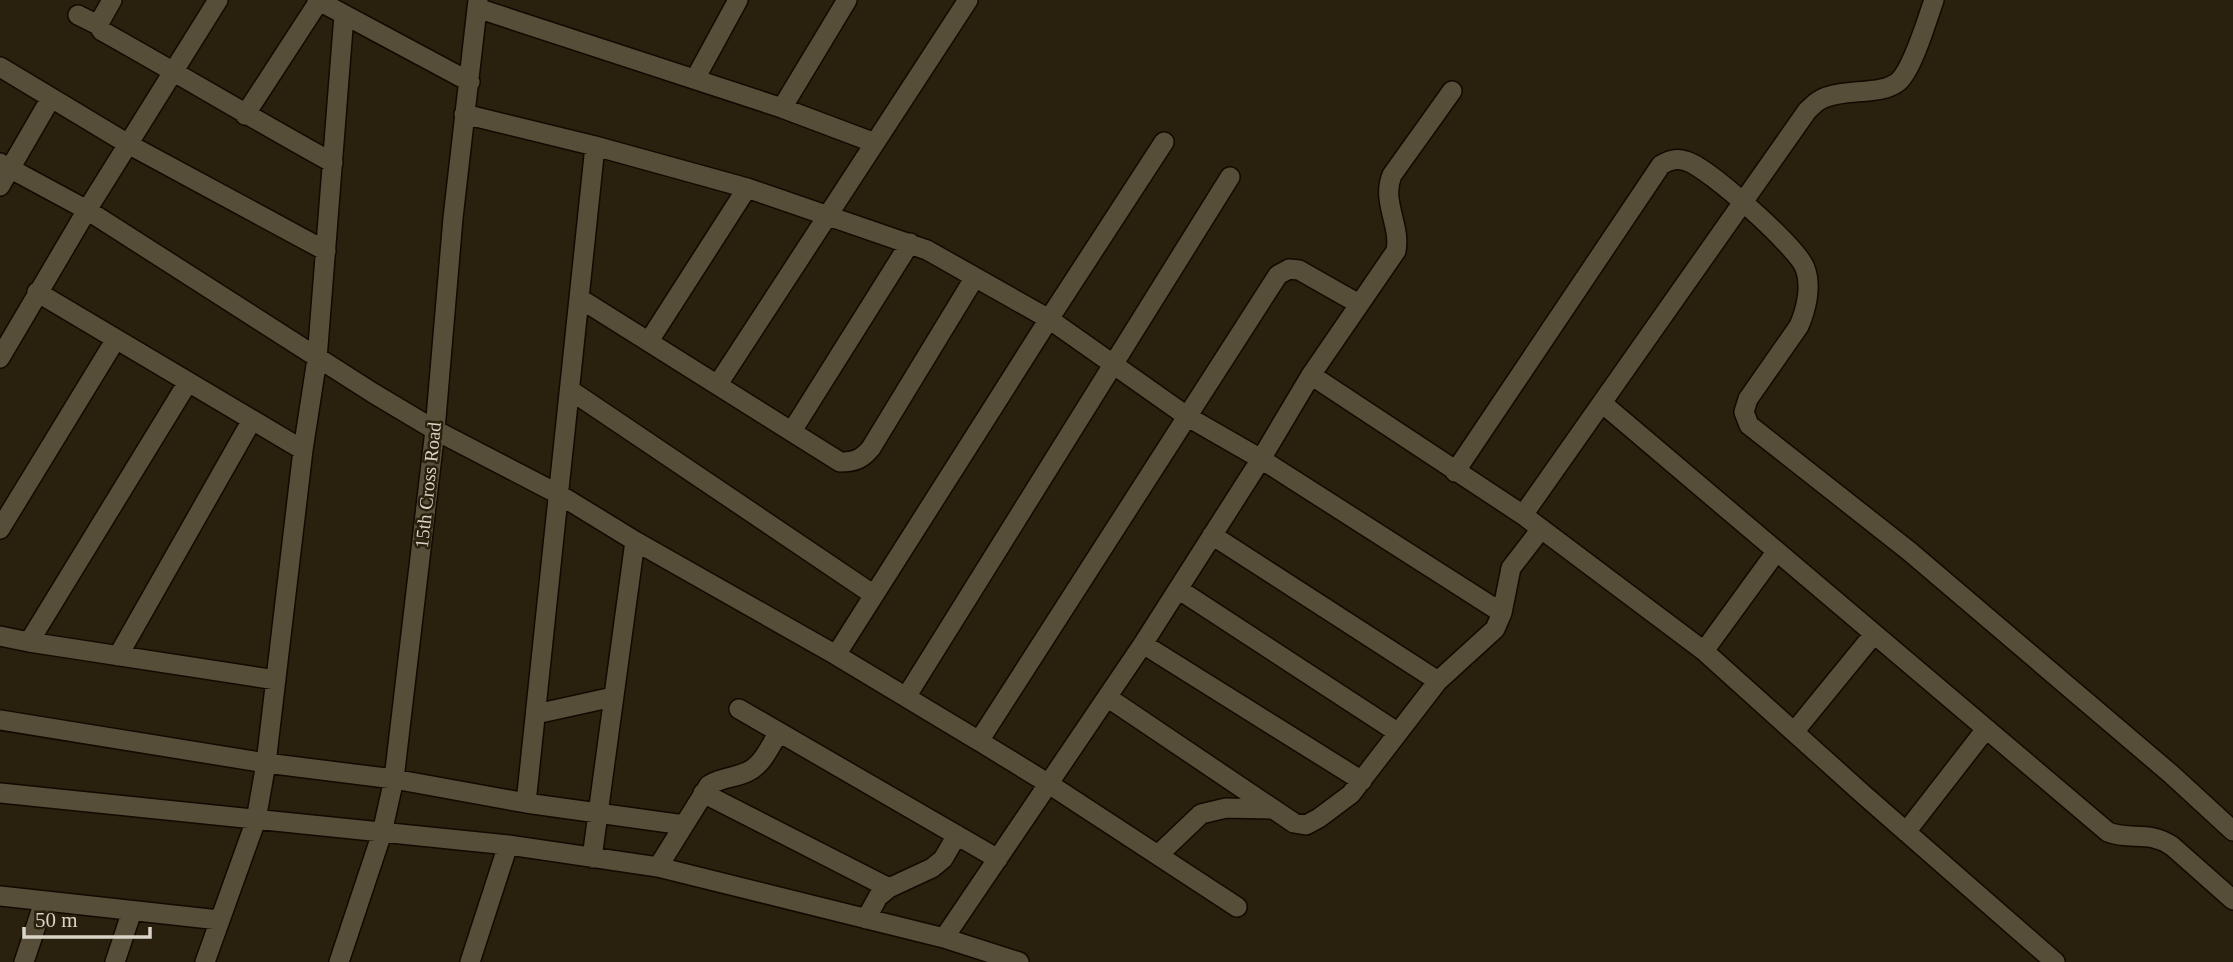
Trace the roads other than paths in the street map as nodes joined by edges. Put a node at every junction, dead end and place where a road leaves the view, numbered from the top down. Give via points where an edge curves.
1 (112, 0) edge
2 (218, 0) edge
3 (738, 0) edge
4 (847, 0) edge
5 (968, 0) edge
6 (1934, 0) edge
7 (318, 1) edge
8 (478, 4) edge
9 (78, 15) dead end
10 (344, 15) junction
11 (98, 25) junction
12 (0, 67) edge
13 (174, 71) junction
14 (695, 79) junction
15 (470, 82) junction
16 (1452, 91) dead end
17 (51, 98) junction
18 (782, 108) junction
19 (464, 114) junction
20 (245, 115) junction
21 (1164, 142) dead end
22 (875, 144) junction
23 (128, 145) junction
24 (595, 146) junction
25 (333, 163) junction
26 (5, 166) edge
27 (1230, 177) dead end
28 (0, 186) edge
29 (747, 188) junction
30 (1743, 202) junction
31 (87, 210) junction
32 (828, 216) junction
33 (910, 243) junction
34 (326, 250) junction
35 (975, 277) junction
36 (37, 292) junction
37 (579, 298) junction
38 (1359, 304) junction
39 (1049, 319) junction
40 (116, 339) junction
41 (649, 341) junction
42 (0, 358) edge
43 (317, 359) junction
44 (1114, 365) junction
45 (1311, 375) junction
46 (188, 382) junction
47 (718, 384) junction
48 (570, 390) junction
49 (1602, 403) junction
50 (1188, 417) junction
51 (251, 419) junction
52 (435, 430) junction
53 (792, 431) junction
54 (303, 450) junction
55 (1261, 459) junction
56 (1455, 472) junction
57 (560, 495) junction
58 (1523, 515) junction
59 (0, 529) edge
60 (1541, 529) junction
61 (1212, 535) junction
62 (635, 541) junction
63 (1776, 552) junction
64 (1178, 589) junction
65 (874, 595) junction
66 (1502, 613) junction
67 (1874, 634) junction
68 (0, 636) edge
69 (29, 642) junction
70 (1143, 644) junction
71 (1704, 651) junction
72 (836, 655) junction
73 (118, 656) junction
74 (276, 680) junction
75 (1437, 681) junction
76 (613, 697) junction
77 (906, 697) junction
78 (1107, 697) junction
79 (739, 709) dead end
80 (536, 713) junction
81 (0, 720) edge
82 (1986, 729) junction
83 (779, 732) junction
84 (1396, 732) junction
85 (1794, 732) junction
86 (979, 741) junction
87 (266, 762) junction
88 (394, 779) junction
89 (1362, 781) junction
90 (1049, 784) junction
91 (0, 793) edge
92 (704, 793) junction
93 (526, 803) junction
94 (1273, 809) junction
95 (598, 813) junction
96 (256, 820) junction
97 (684, 825) junction
98 (2233, 831) edge
99 (382, 832) junction
100 (1906, 832) junction
101 (957, 835) junction
102 (508, 845) junction
103 (1158, 855) junction
104 (592, 858) junction
105 (998, 859) junction
106 (658, 867) junction
107 (889, 888) junction
108 (0, 896) edge
109 (2233, 900) edge
110 (44, 902) junction
111 (1237, 907) dead end
112 (132, 911) junction
113 (866, 919) junction
114 (219, 920) junction
115 (944, 938) junction
116 (24, 962) edge
117 (115, 962) edge
118 (205, 962) edge
119 (339, 962) edge
120 (470, 962) edge
121 (1018, 962) edge
122 (2055, 962) edge

1 - 11 street
2 - 13 street
3 - 14 street
4 - 18 street
5 - 22 street
6 - 30 street via 1900,80 1889,87 1819,100
7 - 10 street
7 - 20 street
8 - 14 street
8 - 15 street, 15th Cross Road
9 - 11 street
10 - 15 street
10 - 25 street
11 - 13 street
12 - 17 street
13 - 20 street
13 - 23 street
14 - 18 street
15 - 19 street, 15th Cross Road
16 - 38 street via 1388,184 1396,251
17 - 23 street
17 - 26 street
18 - 22 street
19 - 24 street
19 - 52 street, 15th Cross Road
20 - 25 street
21 - 39 street
22 - 32 street
23 - 31 street
23 - 34 street
24 - 29 street
24 - 37 street
25 - 34 street
26 - 28 street
26 - 31 street
27 - 44 street
29 - 32 street
29 - 41 street
30 - 49 street
30 - 56 street via 1685,160 1671,159 1661,165
30 - 98 street via 1800,258 1808,284 1799,326 1748,399 1744,412 1749,425 1909,551
31 - 36 street
31 - 43 street
32 - 33 street
32 - 47 street
33 - 35 street
33 - 53 street
34 - 43 street
35 - 39 street
35 - 53 street via 863,458 840,462
36 - 40 street
36 - 42 street
37 - 41 street
37 - 48 street
38 - 45 street
38 - 50 street via 1299,270 1278,275
39 - 44 street
39 - 65 street
40 - 46 street
40 - 59 street
41 - 47 street
43 - 52 street
43 - 54 street
44 - 50 street
44 - 77 street
45 - 55 street
45 - 56 street
46 - 51 street
46 - 69 street
47 - 53 street
48 - 57 street
48 - 65 street
49 - 58 street
49 - 63 street
50 - 55 street
50 - 86 street
51 - 54 street
51 - 73 street
52 - 57 street
52 - 88 street, 15th Cross Road
54 - 74 street
55 - 61 street
55 - 66 street
56 - 58 street
57 - 62 street
57 - 80 street
58 - 60 street
60 - 66 street via 1511,568
60 - 71 street
61 - 64 street
61 - 75 street
62 - 72 street
62 - 76 street
63 - 67 street
63 - 71 street
64 - 70 street
64 - 84 street
65 - 72 street
66 - 75 street via 1495,629
67 - 82 street
67 - 85 street
68 - 69 street
69 - 73 street
70 - 78 street
70 - 89 street
71 - 85 street
72 - 77 street
73 - 74 street
74 - 87 street
75 - 84 street
76 - 80 street
76 - 95 street
77 - 86 street
78 - 90 street
78 - 94 street
79 - 83 street
80 - 93 street
81 - 87 street
82 - 100 street
82 - 109 street via 2108,832 2161,838
83 - 92 street via 761,762 749,772 720,779
83 - 101 street
84 - 89 street
85 - 100 street
86 - 90 street
87 - 88 street
87 - 96 street
88 - 93 street
88 - 99 street, 15th Cross Road
89 - 94 street via 1306,825
90 - 103 street
90 - 105 street
91 - 96 street
92 - 97 street
92 - 107 street
93 - 95 street
94 - 103 street via 1226,808 1201,814
95 - 97 street
95 - 104 street
96 - 99 street
96 - 114 street
97 - 106 street
99 - 102 street
99 - 119 street, 15th Cross Road
100 - 122 street
101 - 105 street
101 - 107 street via 932,868
102 - 104 street
102 - 120 street
103 - 111 street
104 - 106 street
105 - 115 street
106 - 113 street
107 - 113 street
108 - 110 street
110 - 112 street
110 - 116 street
112 - 114 street
112 - 117 street
113 - 115 street
114 - 118 street
115 - 121 street

